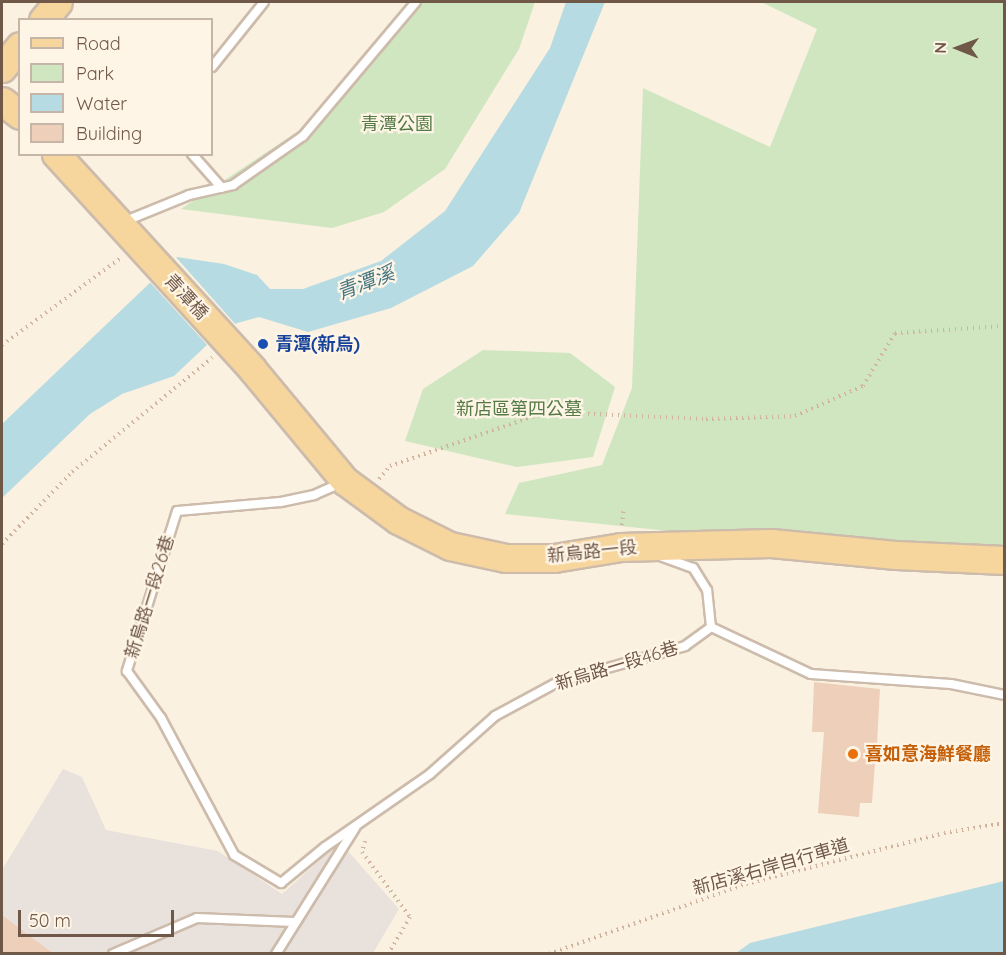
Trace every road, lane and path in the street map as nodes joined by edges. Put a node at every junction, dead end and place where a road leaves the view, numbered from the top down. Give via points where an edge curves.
1 (58, 2) edge
2 (264, 2) edge
3 (416, 2) edge
4 (45, 18) edge
5 (18, 48) edge
6 (213, 66) edge
7 (2, 68) edge
8 (2, 101) edge
9 (18, 113) edge
10 (58, 156) edge
11 (194, 156) edge
12 (222, 188) junction
13 (120, 224) junction
14 (139, 246) junction
15 (1005, 326) edge
16 (229, 344) junction
17 (2, 345) edge
18 (252, 369) joint
19 (355, 488) junction
20 (2, 544) edge
21 (655, 557) dead end
22 (554, 558) junction
23 (621, 558) dead end
24 (1005, 560) edge
25 (711, 627) junction
26 (1005, 695) edge
27 (371, 815) junction
28 (1005, 823) edge
29 (357, 825) junction
30 (294, 922) junction
31 (113, 954) edge
32 (276, 954) edge
33 (388, 954) edge
34 (549, 954) edge

1 - 4 main road
2 - 6 lane
3 - 12 lane via 303,136 233,185
5 - 7 main road
8 - 9 main road
10 - 13 main road
11 - 12 lane
12 - 13 lane via 189,195
13 - 14 main road, 青潭橋
14 - 16 main road, 青潭橋
14 - 17 path
15 - 19 path via 895,333 863,386 795,416 706,419 546,412 390,466
16 - 18 main road, 青潭橋
16 - 20 path via 72,472
18 - 19 main road, 新烏路一段
19 - 22 main road, 新烏路一段 via 398,520 450,546 506,558
19 - 29 lane, 新烏路一段26巷 via 280,502 177,511 127,671 160,718 234,855 281,884
21 - 25 lane via 666,557 693,568 707,590
22 - 23 lane
22 - 24 main road, 新烏路一段 via 621,547 771,543
25 - 26 lane via 811,674 951,684
25 - 27 lane, 新烏路一段46巷 via 685,646 604,667 522,701 495,716 430,774
27 - 29 lane, 新烏路一段46巷
27 - 33 path via 362,852 410,917
28 - 34 path, 新店溪右岸自行車道 via 944,833 746,884
29 - 30 lane
30 - 31 lane via 197,918
30 - 32 lane

